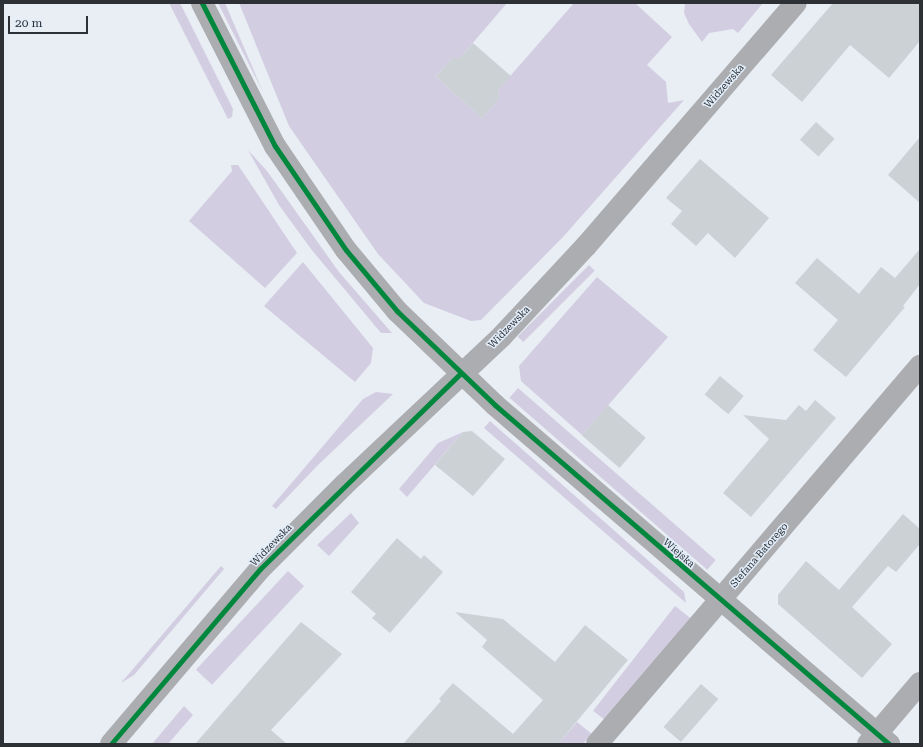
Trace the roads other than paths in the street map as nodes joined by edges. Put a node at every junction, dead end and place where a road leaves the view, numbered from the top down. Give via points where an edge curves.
1 (202, 3) edge
2 (796, 3) edge
3 (920, 366) edge
4 (460, 374) junction
5 (720, 600) junction
6 (920, 684) edge
7 (878, 741) edge
8 (111, 744) edge
9 (597, 744) edge

1 - 4 street, Wiejska via 275,146 346,250 397,311
2 - 4 street, Widzewska via 586,246 502,336
3 - 5 street, Stefana Batorego
4 - 5 street, Wiejska
4 - 8 street, Widzewska via 260,569
5 - 7 street, Wiejska
5 - 9 street, Stefana Batorego
6 - 7 street

